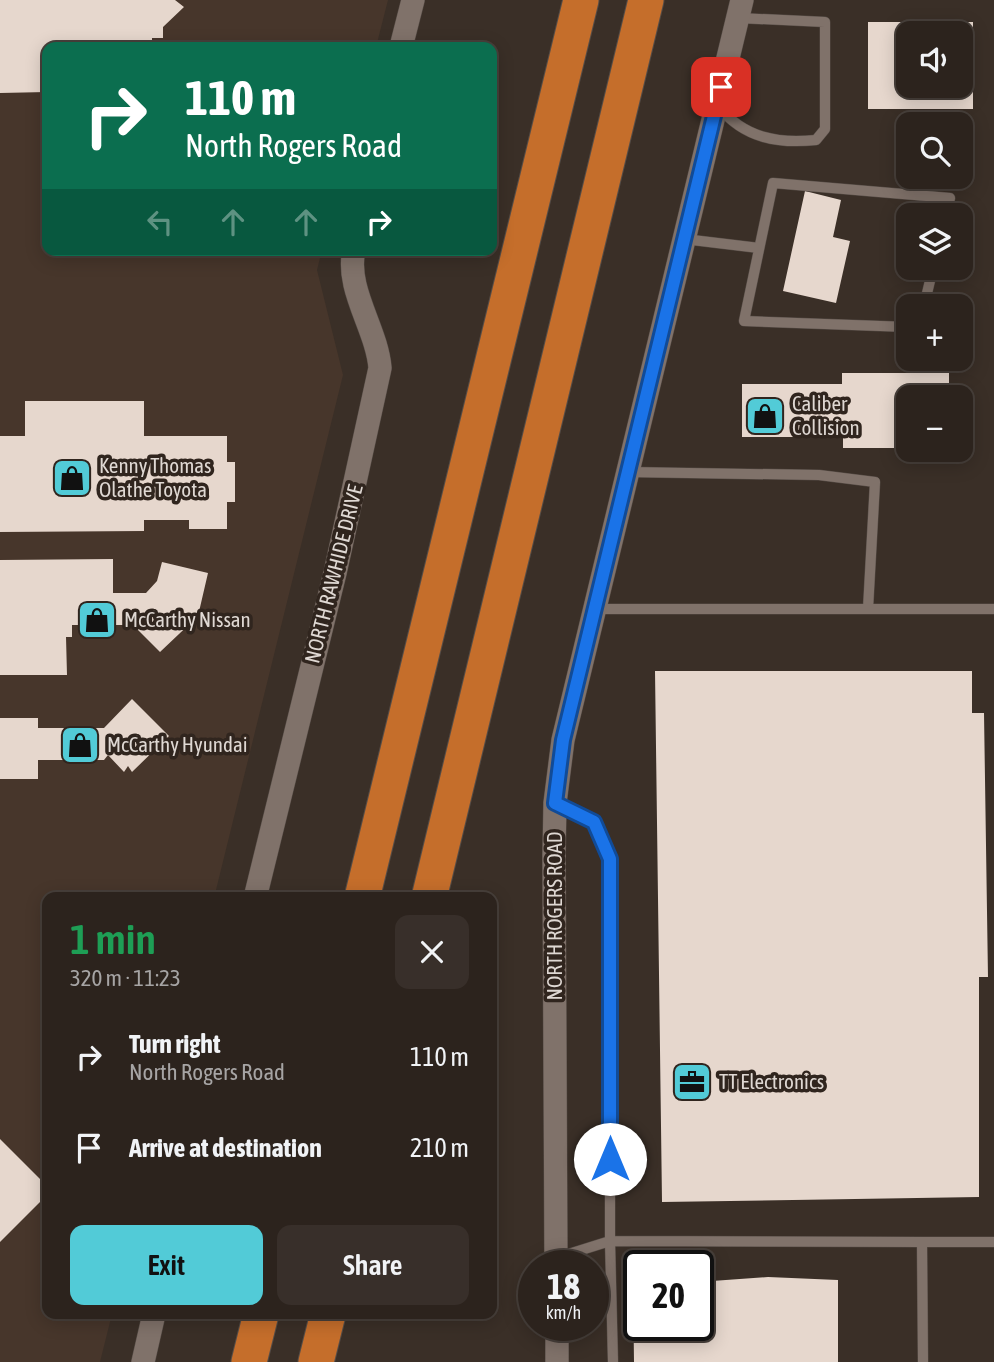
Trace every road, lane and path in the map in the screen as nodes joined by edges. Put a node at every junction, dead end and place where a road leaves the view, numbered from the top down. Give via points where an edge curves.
1 (413, 0) edge
2 (581, 0) edge
3 (646, 0) edge
4 (740, 9) edge
5 (402, 42) edge
6 (716, 104) junction
7 (949, 203) edge
8 (683, 239) junction
9 (759, 248) junction
10 (354, 256) edge
11 (896, 327) edge
12 (626, 472) junction
13 (594, 609) junction
14 (868, 609) junction
15 (994, 609) edge
16 (555, 803) junction
17 (255, 892) edge
18 (363, 892) edge
19 (430, 892) edge
20 (610, 1241) junction
21 (922, 1242) junction
22 (994, 1242) edge
23 (556, 1250) edge
24 (587, 1250) edge
25 (153, 1319) edge
26 (260, 1319) edge
27 (327, 1319) edge
28 (556, 1341) edge
29 (142, 1362) edge
30 (249, 1362) edge
31 (316, 1362) edge
32 (557, 1362) edge
33 (613, 1362) edge
34 (923, 1362) edge

1 - 5 street
2 - 18 highway
3 - 19 highway
4 - 6 street, NORTH ROGERS ROAD
4 - 6 lane via 825,22 825,129 816,140 789,143 758,137 731,122
6 - 8 street, NORTH ROGERS ROAD
7 - 9 lane via 950,198 773,183
8 - 9 lane
8 - 12 street, NORTH ROGERS ROAD
9 - 11 lane via 744,321
10 - 17 street, NORTH RAWHIDE DRIVE via 354,277 380,368 335,573
12 - 13 street, NORTH ROGERS ROAD
12 - 14 lane via 819,475 875,482
13 - 14 lane
13 - 16 street, NORTH ROGERS ROAD via 563,740
14 - 15 lane
16 - 20 lane via 594,822 610,859
16 - 23 street, NORTH ROGERS ROAD
20 - 21 lane
20 - 24 lane
20 - 33 lane
21 - 22 lane
21 - 34 lane
25 - 29 street
26 - 30 highway
27 - 31 highway
28 - 32 street

